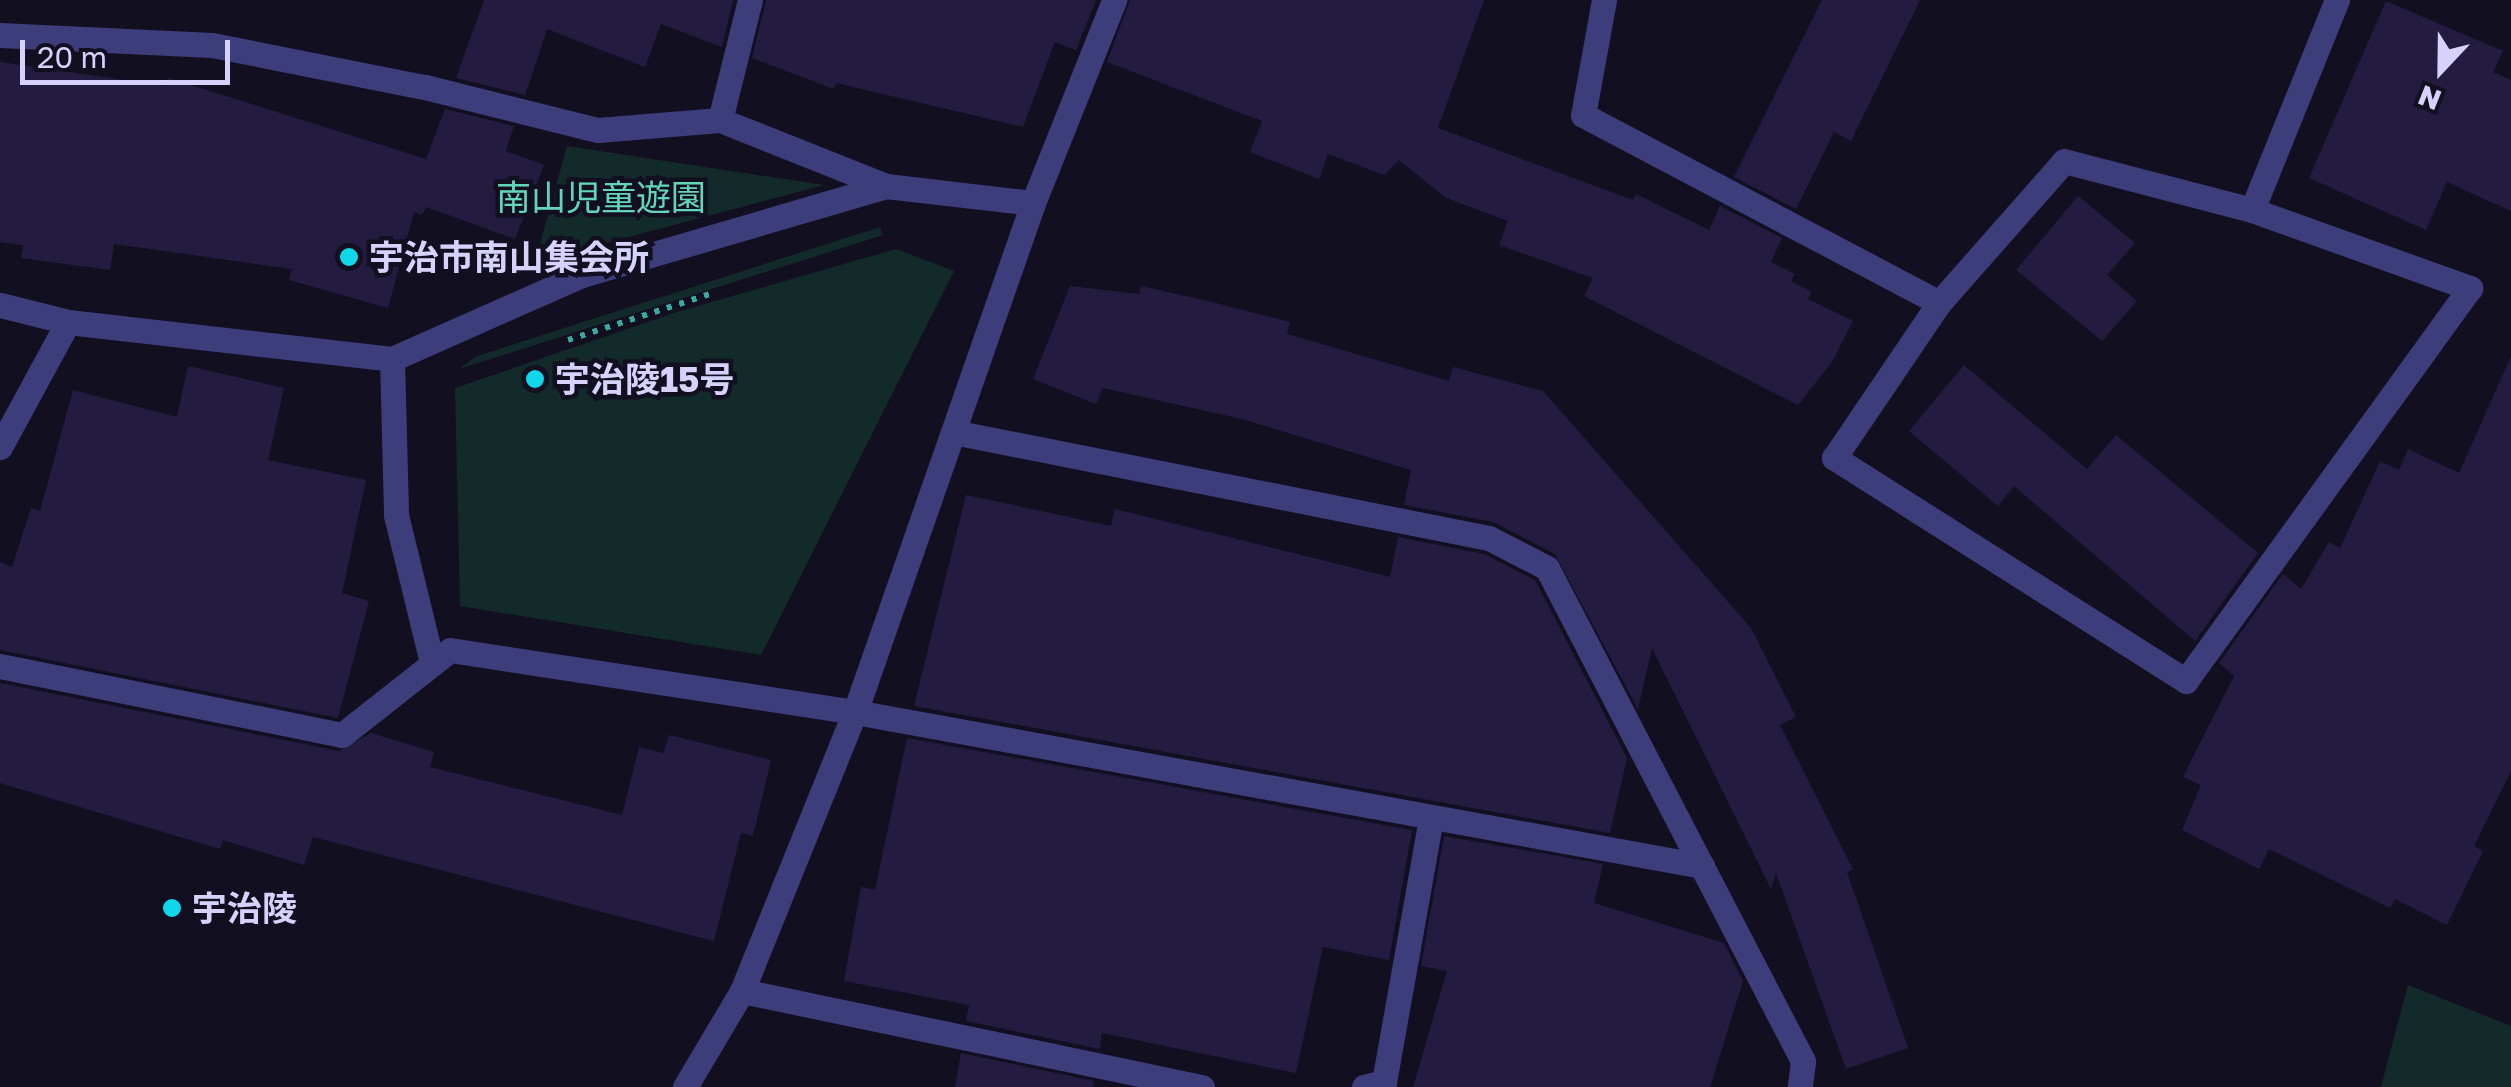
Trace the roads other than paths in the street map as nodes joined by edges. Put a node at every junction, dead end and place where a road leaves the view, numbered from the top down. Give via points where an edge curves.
1 (750, 0) edge
2 (1114, 0) edge
3 (1604, 0) edge
4 (2337, 0) edge
5 (0, 35) edge
6 (720, 120) junction
7 (886, 186) junction
8 (1033, 204) junction
9 (2252, 210) junction
10 (1939, 303) junction
11 (0, 305) edge
12 (68, 322) junction
13 (392, 358) junction
14 (953, 432) junction
15 (0, 447) edge
16 (431, 660) junction
17 (0, 666) edge
18 (855, 712) junction
19 (1431, 817) junction
20 (1702, 866) junction
21 (742, 991) junction
22 (685, 1087) edge
23 (1202, 1087) edge
24 (1364, 1087) edge
25 (1800, 1087) edge

1 - 6 street
2 - 8 street
3 - 10 street via 1584,115
4 - 9 street
5 - 6 street via 212,45 425,86 598,130
6 - 7 street
7 - 8 street
7 - 13 street via 582,275
8 - 14 street
9 - 10 street via 2064,160
9 - 10 street via 2470,288 2186,680 1834,458
11 - 12 street
12 - 13 street
12 - 15 street
13 - 16 street via 396,515
14 - 18 street
14 - 20 street via 1489,538 1547,568
16 - 17 street via 342,735
16 - 18 street via 450,650
18 - 19 street
18 - 21 street
19 - 20 street
19 - 24 street via 1384,1082
20 - 25 street via 1803,1061
21 - 22 street
21 - 23 street

